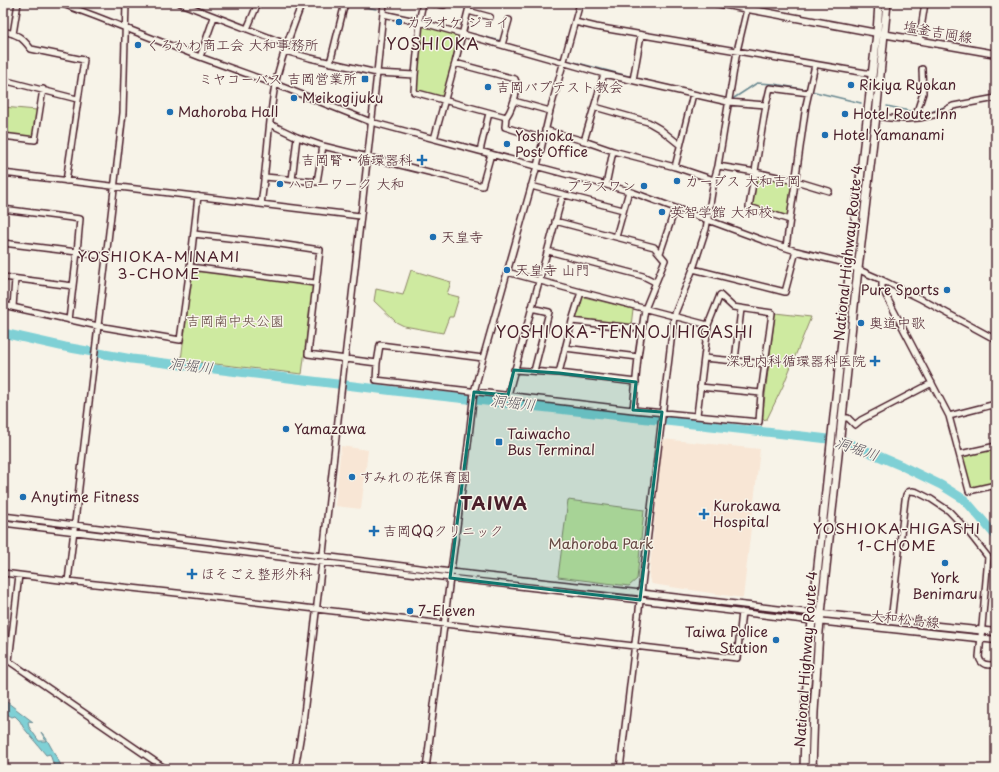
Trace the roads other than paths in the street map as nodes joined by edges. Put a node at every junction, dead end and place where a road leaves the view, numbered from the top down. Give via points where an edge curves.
1 (18, 3) edge
2 (60, 3) edge
3 (126, 3) edge
4 (180, 3) edge
5 (258, 3) edge
6 (302, 3) edge
7 (384, 3) edge
8 (423, 3) edge
9 (429, 3) edge
10 (445, 3) edge
11 (470, 3) edge
12 (580, 3) edge
13 (716, 3) edge
14 (879, 3) edge
15 (887, 3) edge
16 (925, 3) edge
17 (344, 4) edge
18 (192, 5) edge
19 (747, 8) junction
20 (468, 11) junction
21 (383, 14) junction
22 (214, 17) junction
23 (490, 17) dead end
24 (418, 20) junction
25 (509, 20) dead end
26 (575, 22) junction
27 (125, 27) junction
28 (247, 29) junction
29 (3, 31) edge
30 (463, 31) junction
31 (13, 34) junction
32 (877, 34) junction
33 (641, 35) junction
34 (885, 35) junction
35 (919, 40) junction
36 (503, 42) junction
37 (286, 44) junction
38 (285, 51) junction
39 (737, 51) junction
40 (996, 54) edge
41 (200, 57) junction
42 (564, 61) junction
43 (330, 63) junction
44 (455, 63) junction
45 (815, 65) junction
46 (922, 69) dead end
47 (377, 73) junction
48 (604, 74) junction
49 (872, 74) junction
50 (415, 75) junction
51 (633, 78) junction
52 (3, 80) edge
53 (276, 84) junction
54 (42, 89) junction
55 (810, 91) junction
56 (693, 94) junction
57 (996, 98) edge
58 (77, 99) junction
59 (728, 100) junction
60 (444, 101) junction
61 (514, 101) junction
62 (766, 105) junction
63 (595, 107) junction
64 (550, 111) junction
65 (489, 113) junction
66 (876, 116) junction
67 (506, 117) junction
68 (915, 118) junction
69 (371, 122) junction
70 (270, 124) junction
71 (545, 130) junction
72 (3, 136) edge
73 (297, 137) junction
74 (434, 139) junction
75 (543, 139) junction
76 (584, 141) junction
77 (680, 145) junction
78 (322, 146) junction
79 (480, 151) junction
80 (613, 151) junction
81 (491, 154) junction
82 (368, 157) junction
83 (537, 166) junction
84 (718, 166) junction
85 (675, 167) junction
86 (755, 172) junction
87 (3, 173) edge
88 (265, 177) junction
89 (292, 180) junction
90 (714, 180) junction
91 (66, 181) junction
92 (796, 181) junction
93 (606, 185) junction
94 (531, 186) junction
95 (115, 187) junction
96 (829, 190) dead end
97 (629, 191) junction
98 (563, 194) junction
99 (198, 196) junction
100 (261, 204) junction
101 (3, 209) edge
102 (676, 209) junction
103 (624, 210) junction
104 (360, 216) junction
105 (707, 220) junction
106 (790, 220) junction
107 (555, 221) junction
108 (194, 234) junction
109 (616, 237) junction
110 (3, 243) edge
111 (786, 248) junction
112 (548, 251) junction
113 (796, 251) junction
114 (77, 252) junction
115 (660, 253) junction
116 (106, 257) junction
117 (850, 266) junction
118 (190, 267) junction
119 (693, 269) junction
120 (858, 269) junction
121 (508, 272) junction
122 (3, 277) edge
123 (15, 279) junction
124 (539, 280) junction
125 (882, 280) junction
126 (315, 283) junction
127 (655, 283) junction
128 (73, 286) junction
129 (581, 292) junction
130 (3, 306) edge
131 (13, 307) junction
132 (531, 308) junction
133 (646, 309) junction
134 (741, 309) junction
135 (674, 316) junction
136 (69, 320) junction
137 (572, 321) junction
138 (708, 325) junction
139 (98, 326) junction
140 (642, 329) junction
141 (996, 338) edge
142 (565, 348) junction
143 (638, 356) junction
144 (483, 358) junction
145 (704, 358) junction
146 (345, 359) junction
147 (735, 360) junction
148 (377, 363) junction
149 (766, 364) junction
150 (514, 370) junction
151 (534, 371) junction
152 (558, 373) junction
153 (636, 382) junction
154 (932, 383) junction
155 (700, 387) junction
156 (761, 393) junction
157 (474, 394) junction
158 (508, 395) junction
159 (996, 404) edge
160 (633, 410) junction
161 (662, 412) junction
162 (697, 415) junction
163 (949, 416) junction
164 (842, 418) junction
165 (836, 436) junction
166 (996, 446) edge
167 (834, 450) junction
168 (960, 454) junction
169 (996, 485) edge
170 (3, 516) edge
171 (3, 523) edge
172 (74, 524) junction
173 (73, 531) junction
174 (322, 556) junction
175 (322, 562) junction
176 (451, 572) junction
177 (3, 573) edge
178 (19, 575) junction
179 (450, 578) junction
180 (68, 581) junction
181 (641, 593) junction
182 (640, 600) junction
183 (316, 609) junction
184 (742, 612) junction
185 (813, 613) junction
186 (821, 614) junction
187 (812, 621) junction
188 (891, 621) junction
189 (820, 622) junction
190 (444, 624) junction
191 (982, 631) junction
192 (996, 632) edge
193 (980, 638) junction
194 (996, 640) edge
195 (635, 646) junction
196 (3, 657) edge
197 (9, 661) junction
198 (996, 665) edge
199 (166, 769) edge
200 (295, 769) edge
201 (426, 769) edge
202 (620, 769) edge
203 (804, 769) edge
204 (812, 769) edge

1 - 31 street
2 - 27 street
3 - 27 street
4 - 18 street
5 - 28 street
6 - 37 street
7 - 21 street
8 - 24 street
9 - 10 street
11 - 20 street
12 - 26 street
13 - 19 main road, 塩釜吉岡線
14 - 32 highway, National Highway Route 4
15 - 34 highway, National Highway Route 4
16 - 35 street
17 - 43 street
18 - 22 street
19 - 32 main road, 塩釜吉岡線
19 - 39 street
20 - 23 street
20 - 30 street
21 - 24 street
21 - 47 street
22 - 28 street
22 - 41 street
24 - 30 street
24 - 50 street
25 - 36 street
26 - 33 street
26 - 42 street
27 - 41 street
27 - 95 street via 123,113
28 - 37 street
29 - 31 street
30 - 36 street
30 - 44 street
31 - 58 street via 23,39 31,49 84,60
32 - 34 main road, 塩釜吉岡線
32 - 49 highway, National Highway Route 4
33 - 39 street
33 - 51 street
34 - 35 main road, 塩釜吉岡線
34 - 66 highway, National Highway Route 4
35 - 40 main road, 塩釜吉岡線
36 - 42 street
37 - 38 street
38 - 43 street
38 - 53 street
39 - 45 street
39 - 59 street
41 - 53 street
42 - 48 street
42 - 64 street
43 - 47 street
44 - 60 street
44 - 61 street via 515,79 518,84
45 - 49 street
45 - 55 street
46 - 68 street via 923,93
47 - 50 street
47 - 69 street
48 - 51 street
48 - 63 street
49 - 117 highway, National Highway Route 4
50 - 60 street via 414,92
51 - 56 street
52 - 54 street
53 - 69 street
53 - 70 street
54 - 58 street
54 - 72 street via 35,140
55 - 62 street via 770,88
55 - 92 street
56 - 59 street
56 - 77 street
57 - 68 street via 953,106 938,114
58 - 91 street
59 - 62 street
59 - 84 street
60 - 65 street
60 - 74 street
61 - 64 street
61 - 67 street
62 - 86 street
63 - 76 street
63 - 77 street via 648,122
64 - 71 street
65 - 67 street
65 - 79 street
66 - 68 street
66 - 120 highway, National Highway Route 4
67 - 75 street via 505,127
69 - 74 street
69 - 82 street
70 - 73 street
70 - 88 street
71 - 75 street
71 - 76 street
73 - 78 street
73 - 89 street
74 - 79 street
75 - 83 street
76 - 80 street
77 - 85 street
78 - 82 street
78 - 89 street via 317,182
79 - 81 street
80 - 85 street
80 - 93 street
81 - 82 street via 482,186
81 - 83 street
82 - 104 street
83 - 93 street
83 - 94 street
84 - 86 street
84 - 90 street
85 - 90 street
86 - 92 street
86 - 106 street via 749,207
87 - 91 street
88 - 89 street
88 - 100 street
90 - 105 street
91 - 95 street
92 - 96 street
92 - 106 street
93 - 97 street
94 - 98 street
94 - 121 street
95 - 99 street
95 - 116 street
97 - 102 street
97 - 103 street
98 - 103 street
98 - 107 street
99 - 100 street
99 - 108 street
100 - 104 street
101 - 114 street via 80,218
102 - 105 street
102 - 115 street
103 - 109 street
104 - 146 street
105 - 111 street
105 - 119 street
106 - 111 street
107 - 109 street
107 - 112 street
108 - 118 street
108 - 126 street via 320,250
109 - 115 street via 654,247
110 - 114 street
111 - 113 street
112 - 124 street
112 - 127 street via 643,276
113 - 117 street
113 - 119 street via 785,292
114 - 116 street
114 - 128 street
115 - 127 street via 665,260
116 - 139 street
117 - 120 street
117 - 165 highway, National Highway Route 4
118 - 126 street
118 - 139 street via 180,340
119 - 135 street
120 - 125 street
120 - 164 highway, National Highway Route 4
121 - 124 street
121 - 144 street
122 - 123 street
123 - 128 street
123 - 131 street
124 - 129 street
124 - 132 street
125 - 141 street
125 - 154 street via 882,288
126 - 146 street via 308,354
127 - 133 street
128 - 136 street
129 - 133 street
129 - 137 street
130 - 131 street
131 - 136 street
132 - 150 street
132 - 151 street via 549,312
133 - 135 street
133 - 140 street
134 - 138 street via 733,307 720,295
134 - 147 street
134 - 149 street via 772,313
135 - 138 street
135 - 161 street
136 - 139 street
137 - 140 street
137 - 142 street
138 - 145 street
139 - 172 street
140 - 143 street
142 - 143 street
142 - 152 street
143 - 153 street
144 - 148 street via 380,345
144 - 157 street
145 - 147 street
145 - 155 street
146 - 148 street
146 - 174 street
147 - 149 street
148 - 157 street via 376,380
149 - 156 street
150 - 151 street
150 - 158 street
151 - 152 street
152 - 153 street
153 - 160 street
154 - 163 street
154 - 164 street via 856,425 848,418
155 - 156 street
155 - 162 street
156 - 162 street via 759,422
157 - 158 street
157 - 176 street
158 - 160 street
159 - 163 street
160 - 161 street
161 - 162 street
161 - 181 street
163 - 168 street
164 - 165 highway, National Highway Route 4
165 - 167 highway, National Highway Route 4
166 - 168 street
167 - 185 highway, National Highway Route 4
167 - 186 highway, National Highway Route 4
168 - 169 street via 969,491
170 - 172 street
171 - 173 street
172 - 173 street
172 - 174 street
173 - 175 street
173 - 180 street
174 - 175 street
174 - 176 street
175 - 179 street
175 - 183 street
176 - 179 street
176 - 181 street
177 - 178 street
178 - 180 street
178 - 197 street
179 - 182 street
179 - 190 street
180 - 183 street
181 - 182 street
181 - 185 street
182 - 184 street
182 - 195 street
183 - 190 street
183 - 200 street
184 - 187 street
184 - 195 street via 737,658
185 - 186 main road, 大和松島線
185 - 187 highway, National Highway Route 4
186 - 188 main road, 大和松島線
186 - 189 highway, National Highway Route 4
187 - 189 main road, 大和松島線
187 - 203 highway, National Highway Route 4
188 - 191 main road, 大和松島線
188 - 191 street via 906,494 912,491 950,510 988,557
189 - 193 main road, 大和松島線
189 - 204 highway, National Highway Route 4
190 - 195 street
190 - 201 street
191 - 192 main road, 大和松島線
191 - 193 street
193 - 194 main road, 大和松島線
193 - 198 street via 980,661 986,665
195 - 202 street
196 - 197 street
197 - 199 street

